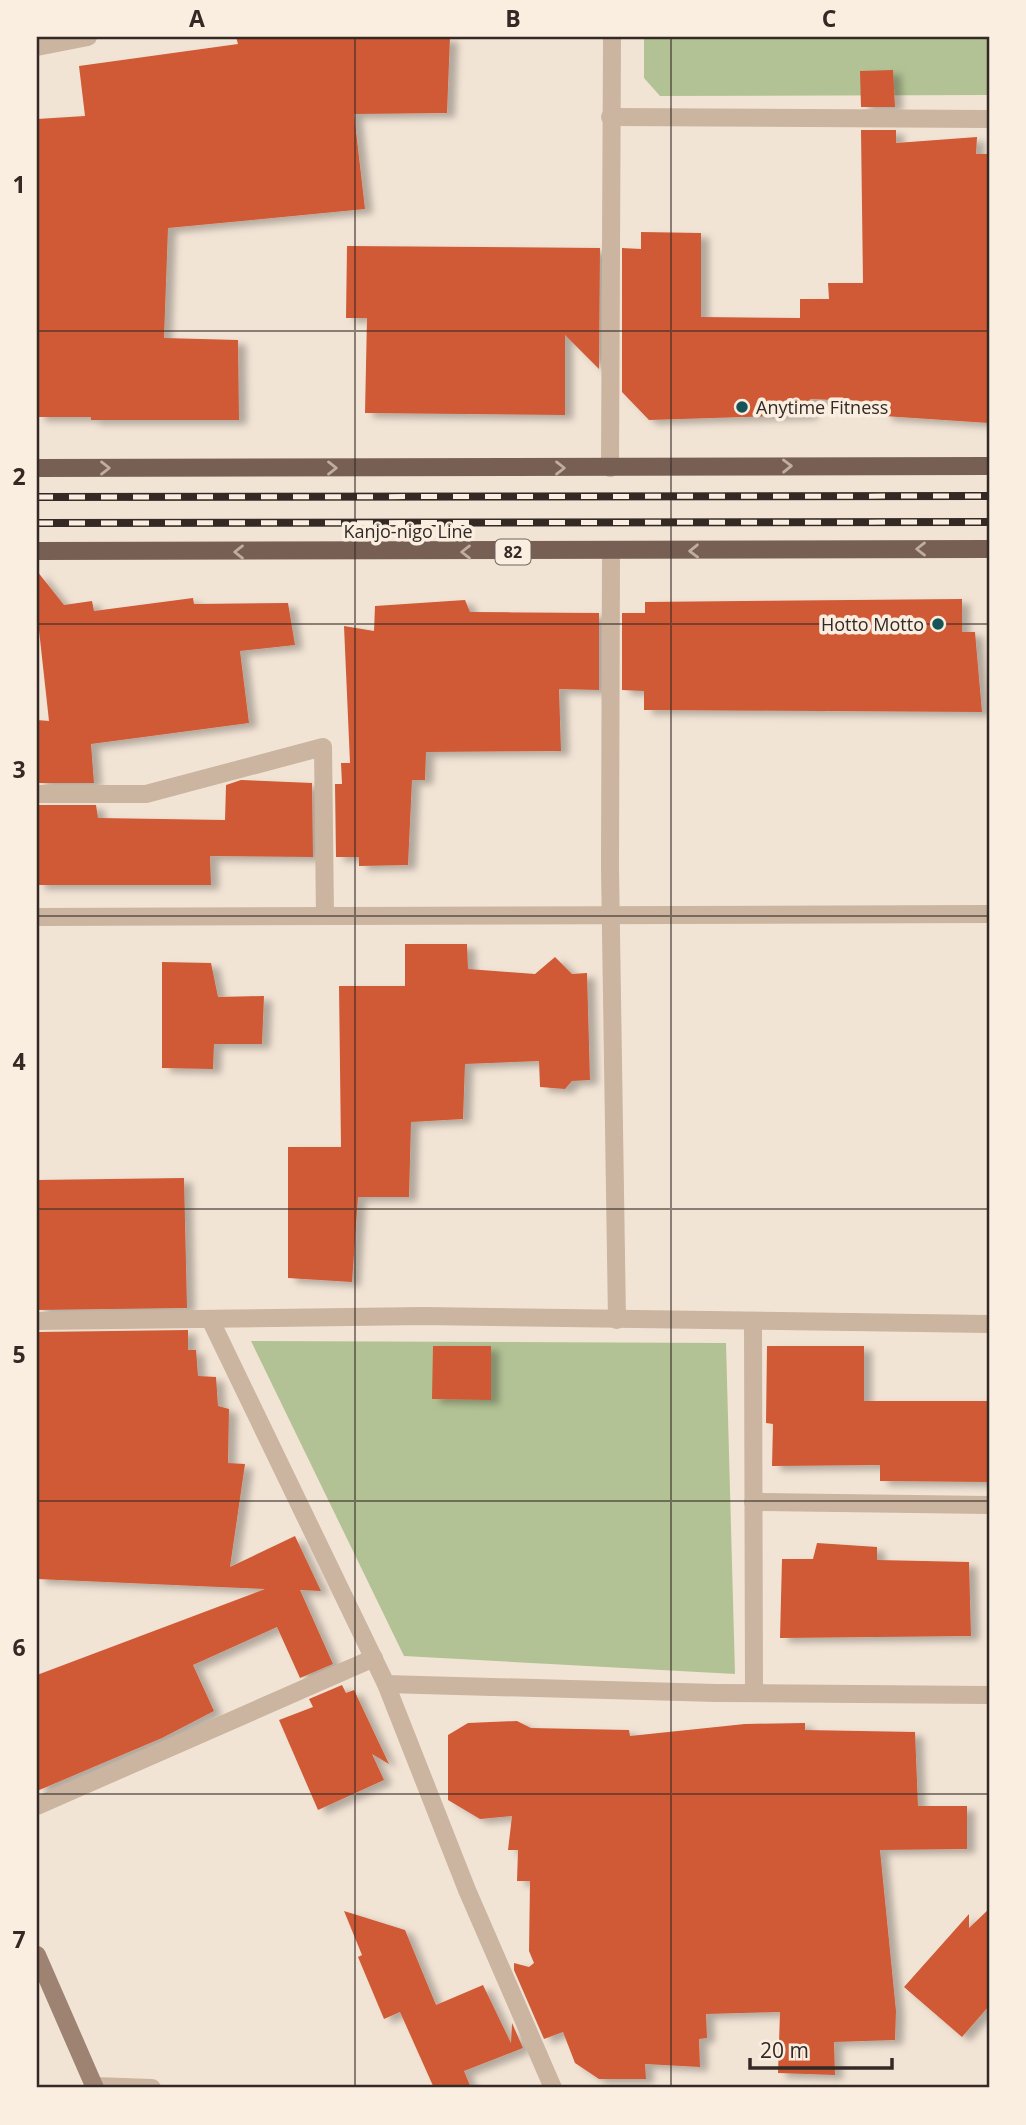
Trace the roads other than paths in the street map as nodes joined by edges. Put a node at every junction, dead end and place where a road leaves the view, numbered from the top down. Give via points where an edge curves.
1 (88, 37) edge
2 (612, 37) edge
3 (37, 47) edge
4 (610, 117) junction
5 (989, 119) edge
6 (989, 466) edge
7 (37, 468) edge
8 (610, 468) junction
9 (989, 549) edge
10 (37, 551) edge
11 (611, 552) junction
12 (37, 794) edge
13 (989, 914) edge
14 (325, 916) junction
15 (611, 916) junction
16 (37, 917) edge
17 (210, 1319) junction
18 (617, 1320) junction
19 (37, 1321) edge
20 (753, 1321) junction
21 (989, 1324) edge
22 (753, 1502) junction
23 (989, 1506) edge
24 (374, 1658) junction
25 (386, 1684) junction
26 (754, 1693) junction
27 (989, 1695) edge
28 (37, 1806) edge
29 (37, 1955) edge
30 (95, 2087) edge
31 (152, 2088) edge
32 (553, 2088) edge

1 - 3 street
2 - 4 street
4 - 5 street
4 - 8 street
8 -> 6 main road
7 -> 8 main road
9 -> 11 main road, Kanjo-nigo Line / 82
11 -> 10 main road, Kanjo-nigo Line / 82
11 - 15 street
12 - 14 street via 146,794 323,747
13 - 15 street
14 - 15 street
14 - 16 street
15 - 18 street
17 - 18 street via 424,1316
17 - 19 street
17 - 24 street
18 - 20 street
20 - 21 street
20 - 22 street
22 - 23 street
22 - 26 street
24 - 25 street
24 - 28 street
25 - 26 street
25 - 32 street
26 - 27 street
29 - 30 street
30 - 31 street

